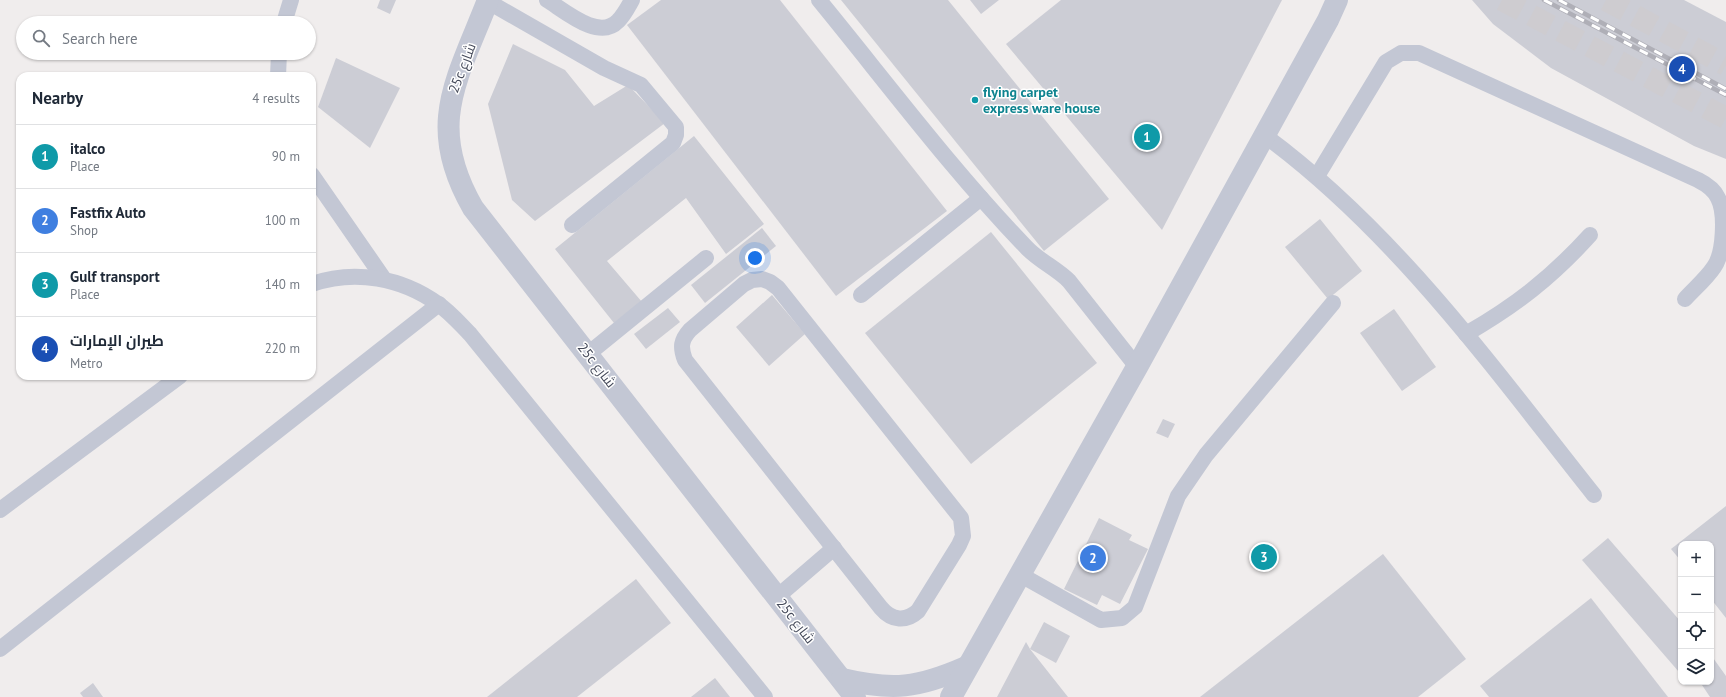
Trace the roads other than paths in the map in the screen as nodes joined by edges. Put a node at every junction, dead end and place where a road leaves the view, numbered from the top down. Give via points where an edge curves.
1 (292, 0) edge
2 (547, 0) edge
3 (632, 0) edge
4 (819, 0) edge
5 (1337, 0) edge
6 (488, 1) edge
7 (286, 16) edge
8 (279, 60) edge
9 (278, 72) edge
10 (1264, 135) junction
11 (1318, 176) junction
12 (316, 181) edge
13 (981, 198) junction
14 (572, 225) dead end
15 (1590, 235) dead end
16 (706, 258) dead end
17 (384, 279) junction
18 (316, 282) edge
19 (861, 295) dead end
20 (1685, 299) dead end
21 (1333, 303) dead end
22 (439, 304) junction
23 (1466, 334) junction
24 (588, 354) junction
25 (1137, 367) junction
26 (175, 380) edge
27 (1594, 495) dead end
28 (0, 510) edge
29 (834, 548) junction
30 (1019, 574) junction
31 (777, 596) junction
32 (0, 649) edge
33 (966, 667) junction
34 (842, 680) junction
35 (766, 697) edge
36 (855, 697) edge
37 (951, 697) edge

1 - 7 lane
2 - 3 lane via 596,28 608,27 618,22
4 - 13 lane
5 - 10 street
6 - 14 lane via 604,68 641,85 676,127 673,143
6 - 24 street, 25c شارع via 450,98 447,121 453,167 473,208
8 - 9 lane
10 - 11 lane
10 - 25 street
11 - 20 lane via 1386,62 1401,53 1419,53 1698,180 1713,190 1722,208 1722,239 1719,253 1715,266
11 - 23 lane via 1393,250
12 - 17 lane
13 - 19 lane
13 - 25 lane via 1031,253 1069,281
15 - 23 lane via 1545,281 1520,301
16 - 24 lane
17 - 18 lane via 363,275 325,279
17 - 22 lane
21 - 30 lane via 1206,455 1178,496 1135,607 1122,618 1101,620
22 - 32 lane
22 - 35 lane via 470,334
23 - 27 lane
24 - 31 street, 25c شارع
25 - 30 street
26 - 28 lane
29 - 29 lane via 887,614 903,619 912,616 918,610 960,545 963,527 956,510 778,288 762,279 752,280 690,330 683,338 681,350 685,360
29 - 31 lane
30 - 33 street
31 - 34 street, 25c شارع
33 - 34 street via 937,680 906,686 873,686
33 - 37 street
34 - 36 street, 25c شارع

